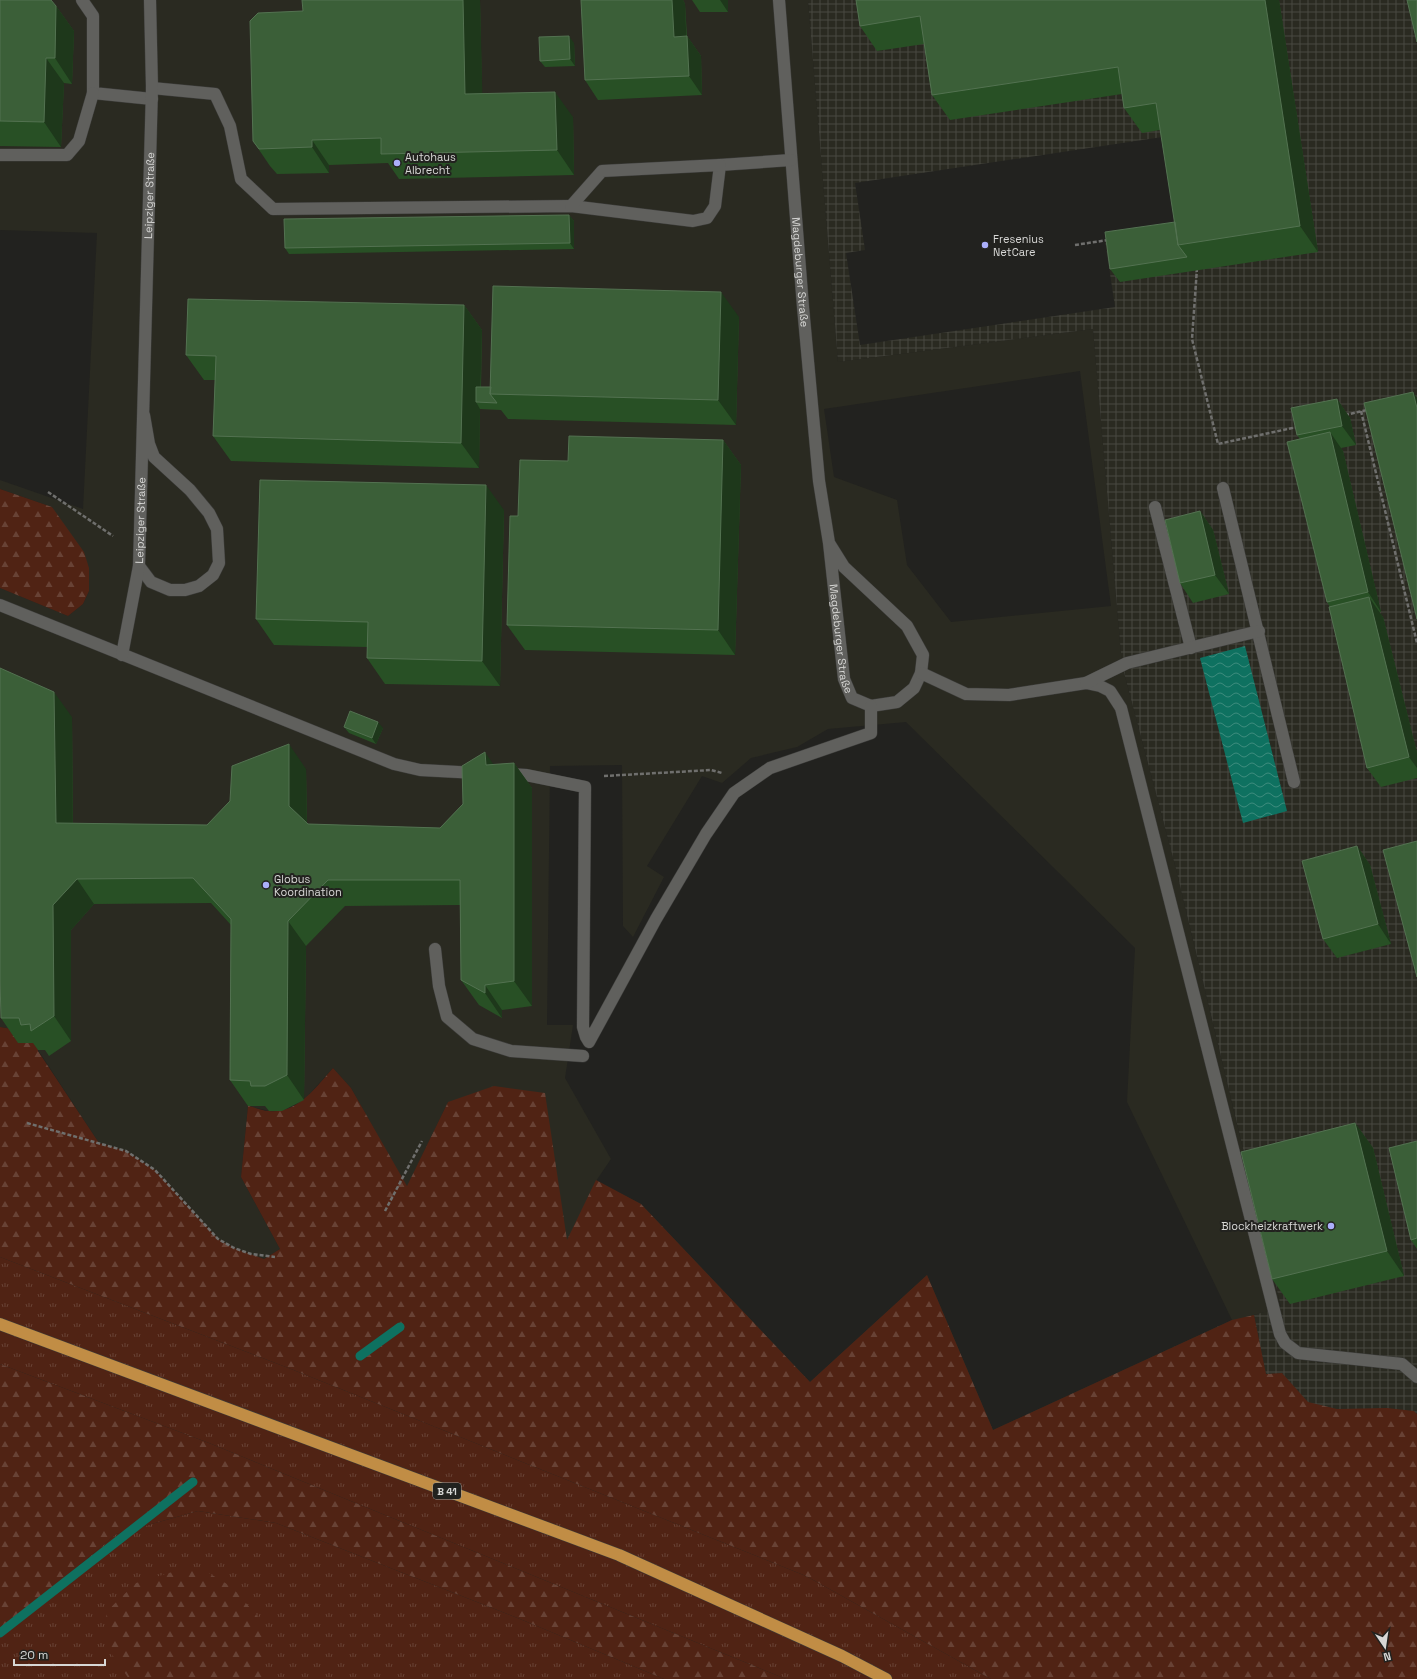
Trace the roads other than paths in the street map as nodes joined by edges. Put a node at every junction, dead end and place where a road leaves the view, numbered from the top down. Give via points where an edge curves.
1 (82, 0) edge
2 (150, 0) edge
3 (779, 0) edge
4 (93, 93) junction
5 (152, 93) junction
6 (0, 155) edge
7 (792, 160) junction
8 (720, 165) junction
9 (571, 206) junction
10 (144, 415) junction
11 (1223, 488) dead end
12 (1155, 507) dead end
13 (829, 544) junction
14 (139, 566) junction
15 (0, 605) edge
16 (1259, 631) junction
17 (1191, 648) junction
18 (122, 655) junction
19 (921, 673) junction
20 (1086, 683) junction
21 (871, 706) junction
22 (1294, 782) dead end
23 (435, 949) dead end
24 (583, 1056) dead end
25 (0, 1324) edge
26 (1417, 1377) edge
27 (886, 1679) edge

1 - 4 street via 93,16
2 - 5 street, Leipziger Straße
3 - 7 street, Magdeburger Straße
4 - 5 street
4 - 6 street via 79,141 67,155
5 - 9 street via 215,94 230,126 241,179 273,209
5 - 10 street, Leipziger Straße
7 - 8 street
7 - 13 street, Magdeburger Straße via 819,481
8 - 9 street via 602,171
8 - 9 street via 715,206 707,218 693,221
10 - 14 street, Leipziger Straße
10 - 14 street, Leipziger Straße via 154,457 190,490 209,513 217,529 220,563 213,575 199,586 185,590 170,590 151,582
11 - 16 street
12 - 17 street
13 - 19 street, Magdeburger Straße via 844,567 906,626 923,655
13 - 21 street, Magdeburger Straße via 844,679 852,698
14 - 18 street
15 - 18 street
16 - 17 street
16 - 22 street
17 - 20 street via 1127,663
18 - 21 street via 394,764 420,770 526,775 586,787 583,1027 589,1042 656,919 706,834 734,793 770,768 871,733
19 - 20 street via 966,694 1009,695
19 - 21 street, Magdeburger Straße via 914,688 897,702
20 - 26 street via 1100,686 1110,692 1121,708 1280,1334 1285,1343 1298,1353 1402,1364
23 - 24 street via 438,986 447,1017 473,1038 511,1051
25 - 27 highway, B 41 via 619,1555 842,1656

